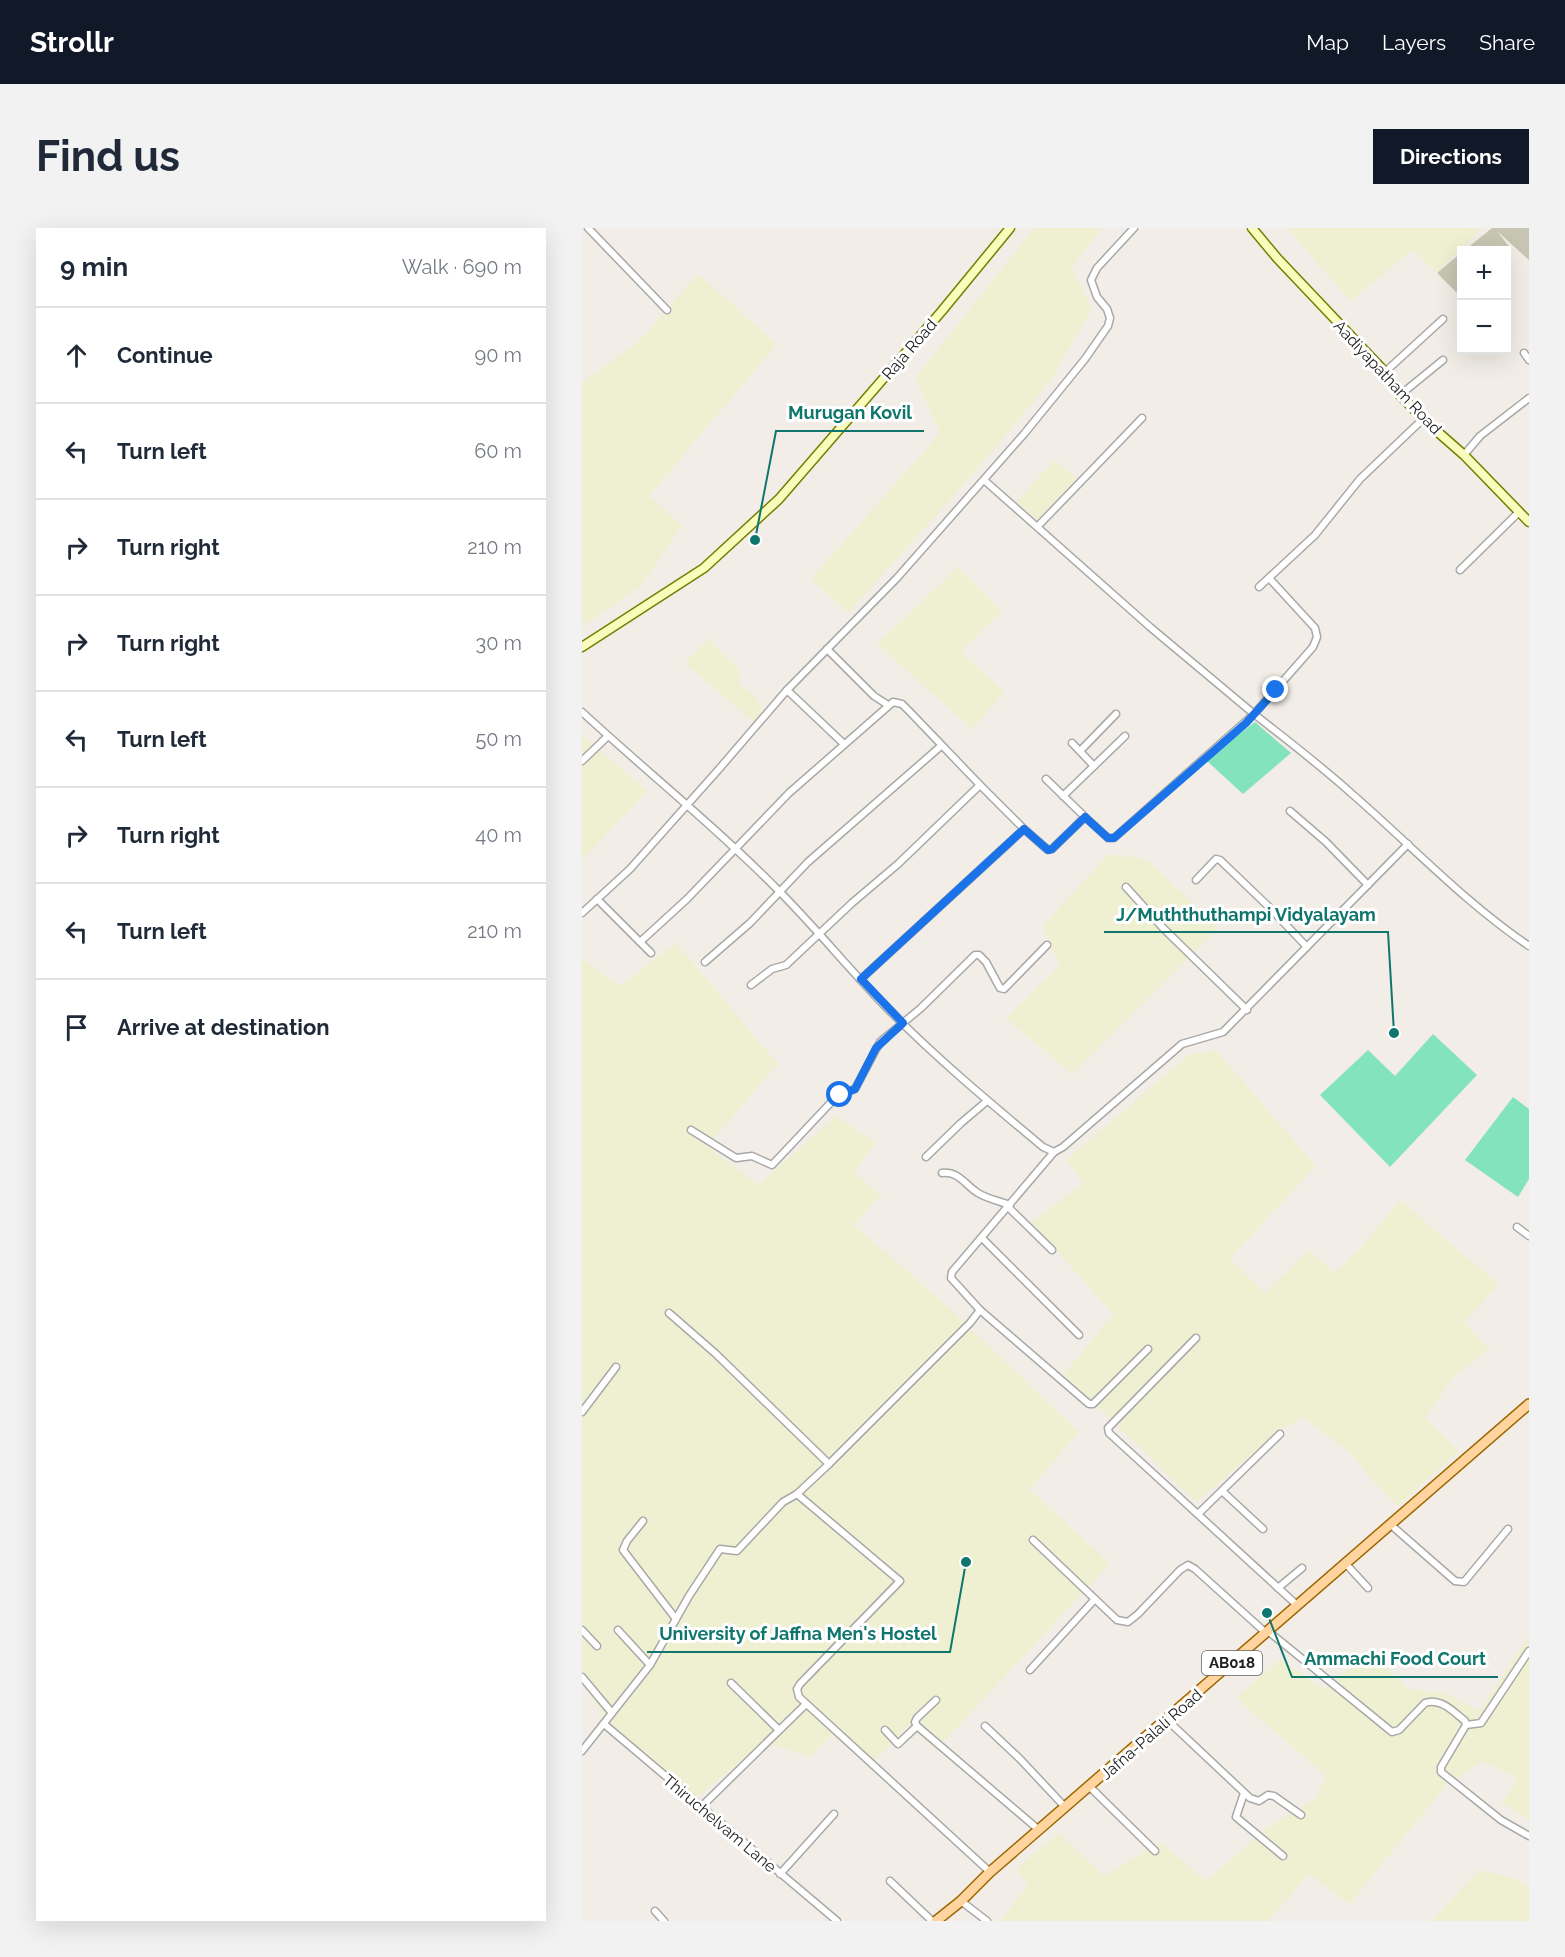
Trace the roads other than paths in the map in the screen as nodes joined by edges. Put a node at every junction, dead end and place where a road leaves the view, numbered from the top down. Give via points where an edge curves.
1 (588, 228) edge
2 (1010, 228) edge
3 (1134, 228) edge
4 (1252, 228) edge
5 (667, 310) dead end
6 (1443, 319) dead end
7 (1524, 353) dead end
8 (1443, 360) dead end
9 (1529, 360) edge
10 (1385, 372) junction
11 (1400, 395) junction
12 (1529, 398) edge
13 (1142, 418) dead end
14 (1423, 419) junction
15 (1464, 455) junction
16 (984, 480) junction
17 (1519, 512) junction
18 (1529, 522) edge
19 (1038, 526) junction
20 (1460, 570) dead end
21 (1269, 578) junction
22 (1259, 587) dead end
23 (582, 647) edge
24 (826, 649) junction
25 (787, 690) junction
26 (888, 705) junction
27 (582, 712) edge
28 (1116, 714) dead end
29 (1254, 714) junction
30 (608, 736) junction
31 (1125, 736) dead end
32 (1072, 742) dead end
33 (844, 744) junction
34 (941, 746) junction
35 (1080, 751) junction
36 (582, 761) edge
37 (1094, 766) junction
38 (1046, 778) dead end
39 (980, 785) junction
40 (1063, 796) junction
41 (687, 806) junction
42 (1290, 811) dead end
43 (1085, 817) junction
44 (1024, 829) junction
45 (1408, 844) junction
46 (735, 848) junction
47 (1196, 880) dead end
48 (1368, 885) junction
49 (1126, 887) dead end
50 (779, 891) junction
51 (597, 899) junction
52 (582, 913) edge
53 (820, 935) junction
54 (640, 942) junction
55 (1047, 945) dead end
56 (1529, 946) edge
57 (1307, 947) junction
58 (651, 953) dead end
59 (705, 962) dead end
60 (861, 979) junction
61 (751, 986) dead end
62 (1247, 1010) junction
63 (903, 1023) junction
64 (987, 1101) junction
65 (691, 1130) dead end
66 (1054, 1152) junction
67 (926, 1157) dead end
68 (942, 1173) dead end
69 (1009, 1206) junction
70 (1517, 1227) dead end
71 (1529, 1236) edge
72 (982, 1238) junction
73 (1052, 1250) dead end
74 (980, 1310) junction
75 (669, 1313) dead end
76 (1078, 1335) dead end
77 (1196, 1338) dead end
78 (1148, 1349) dead end
79 (616, 1367) dead end
80 (1529, 1404) edge
81 (582, 1412) edge
82 (1280, 1434) dead end
83 (830, 1464) junction
84 (1222, 1491) junction
85 (797, 1494) junction
86 (1198, 1514) junction
87 (643, 1521) dead end
88 (1391, 1525) junction
89 (1263, 1529) dead end
90 (1508, 1529) dead end
91 (1033, 1540) dead end
92 (1346, 1564) junction
93 (1302, 1568) dead end
94 (1278, 1588) junction
95 (1368, 1588) dead end
96 (1095, 1599) junction
97 (1298, 1605) junction
98 (676, 1619) junction
99 (582, 1630) edge
100 (618, 1630) dead end
101 (1267, 1632) junction
102 (597, 1646) dead end
103 (1529, 1651) edge
104 (650, 1665) junction
105 (1030, 1670) dead end
106 (582, 1677) edge
107 (731, 1683) dead end
108 (936, 1700) dead end
109 (806, 1704) junction
110 (612, 1713) junction
111 (1166, 1719) junction
112 (604, 1724) junction
113 (1466, 1725) junction
114 (917, 1726) junction
115 (985, 1726) dead end
116 (779, 1730) junction
117 (885, 1731) dead end
118 (582, 1751) edge
119 (1090, 1787) junction
120 (1244, 1793) junction
121 (1065, 1807) junction
122 (700, 1808) junction
123 (834, 1814) dead end
124 (1301, 1815) dead end
125 (1039, 1830) junction
126 (1529, 1836) edge
127 (1155, 1851) dead end
128 (1283, 1856) dead end
129 (990, 1872) junction
130 (780, 1874) junction
131 (890, 1881) dead end
132 (961, 1901) junction
133 (655, 1911) dead end
134 (664, 1921) edge
135 (837, 1921) edge
136 (934, 1921) edge
137 (987, 1921) edge

1 - 5 street
2 - 23 street, Raja Road via 779,499 704,568
3 - 16 street via 1097,268 1091,280 1107,309 1108,326
4 - 10 street, Aadiyapatham Road
6 - 10 street
7 - 9 street
8 - 11 street
10 - 11 street, Aadiyapatham Road
11 - 14 street, Aadiyapatham Road
12 - 15 street via 1480,436
13 - 19 street
14 - 15 street, Aadiyapatham Road
14 - 21 street via 1360,479 1315,535
15 - 17 street, Aadiyapatham Road
16 - 19 street
16 - 24 street via 897,578
17 - 18 street, Aadiyapatham Road
17 - 20 street
19 - 29 street
21 - 22 street
21 - 29 street via 1315,628 1317,637 1308,653
24 - 25 street
24 - 26 street
25 - 33 street
25 - 41 street
26 - 33 street
26 - 34 street via 902,704
27 - 30 street
28 - 35 street
29 - 43 street via 1114,838 1108,838
29 - 45 street
30 - 36 street
30 - 41 street
31 - 37 street
32 - 35 street
33 - 46 street
34 - 39 street
34 - 50 street
35 - 37 street
37 - 40 street
38 - 40 street
39 - 44 street
39 - 53 street
40 - 43 street
41 - 46 street
41 - 51 street
42 - 48 street
43 - 44 street via 1048,850
44 - 60 street
45 - 48 street
45 - 56 street via 1498,924
46 - 50 street
46 - 54 street
47 - 57 street via 1216,859 1220,860
48 - 57 street
49 - 62 street
50 - 53 street
50 - 59 street via 750,923
51 - 52 street
51 - 54 street
53 - 60 street
53 - 61 street via 786,965 772,969
54 - 58 street
55 - 63 street via 1004,989 986,962 975,955
57 - 62 street
60 - 63 street
62 - 66 street via 1223,1032 1182,1044
63 - 64 street
63 - 65 street via 876,1048 855,1089 837,1096 772,1165 752,1156 736,1158
64 - 66 street via 1042,1147
64 - 67 street
66 - 69 street
68 - 69 street via 955,1173 978,1192
69 - 72 street
69 - 73 street
70 - 71 street
72 - 74 street via 951,1275
72 - 76 street
74 - 78 street via 1089,1404
74 - 83 street
75 - 83 street
77 - 86 street via 1108,1428
79 - 81 street
80 - 88 main road, Jafna-Palali Road / AB018
82 - 84 street
83 - 85 street
84 - 86 street
84 - 89 street
85 - 98 street via 790,1496 737,1551 720,1549
85 - 109 street via 900,1581 800,1684 799,1697
86 - 94 street
87 - 98 street via 623,1550
88 - 90 street via 1455,1581 1464,1582
88 - 92 main road, Jafna-Palali Road / AB018
91 - 96 street
92 - 95 street
92 - 97 main road, Jafna-Palali Road / AB018
93 - 94 street
94 - 97 street
96 - 101 street via 1117,1620 1128,1622 1188,1565
96 - 105 street
97 - 101 main road, Jafna-Palali Road / AB018
98 - 104 street
99 - 102 street
100 - 104 street
101 - 111 main road, Jafna-Palali Road / AB018
101 - 113 street via 1392,1732 1431,1701 1454,1712
103 - 113 street via 1481,1723
104 - 110 street
106 - 110 street
107 - 116 street
108 - 114 street via 917,1718
109 - 116 street
109 - 129 street
110 - 112 street
111 - 119 main road, Jafna-Palali Road / AB018
111 - 120 street
112 - 118 street
112 - 122 street, Thiruchelvam Lane
113 - 126 street via 1441,1772 1501,1820
114 - 117 street via 898,1744
114 - 125 street
115 - 121 street
116 - 122 street
119 - 121 main road, Jafna-Palali Road / AB018
119 - 127 street
120 - 124 street via 1255,1801 1274,1796
120 - 128 street via 1236,1817
121 - 125 main road, Jafna-Palali Road / AB018
122 - 130 street, Thiruchelvam Lane
123 - 130 street
125 - 129 main road, Jafna-Palali Road / AB018
129 - 132 main road, Jafna-Palali Road / AB018
130 - 135 street, Thiruchelvam Lane
131 - 136 street
132 - 136 main road, Jafna-Palali Road / AB018
132 - 137 street
133 - 134 street

